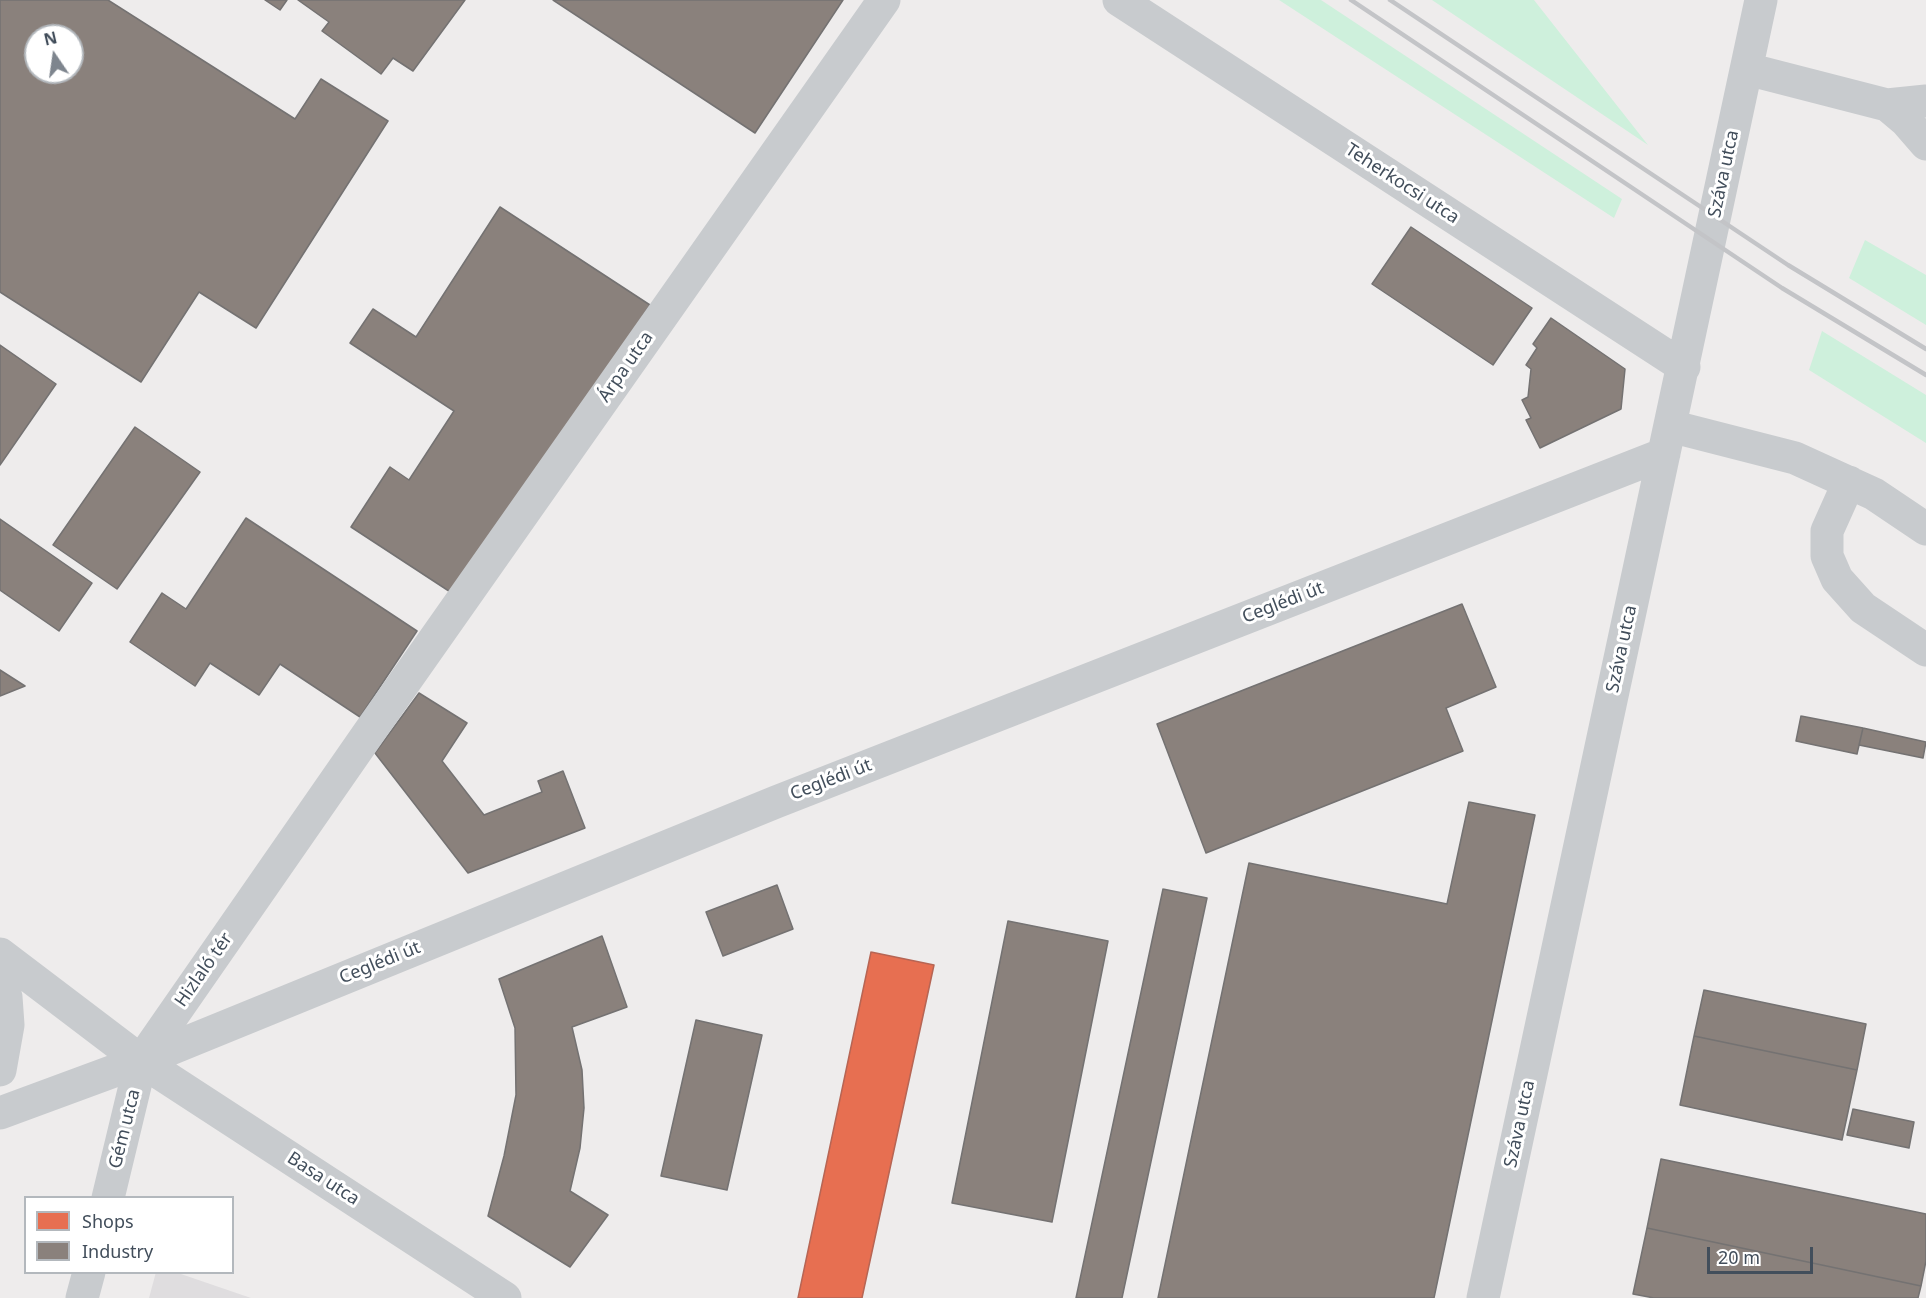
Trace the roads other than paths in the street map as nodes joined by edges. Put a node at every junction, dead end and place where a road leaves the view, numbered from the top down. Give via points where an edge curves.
1 (884, 0) edge
2 (1119, 0) edge
3 (1761, 0) edge
4 (1747, 69) junction
5 (1926, 101) edge
6 (1887, 105) junction
7 (1926, 144) edge
8 (1683, 368) junction
9 (1667, 440) junction
10 (1848, 482) junction
11 (1926, 529) edge
12 (1926, 650) edge
13 (368, 734) joint
14 (0, 954) edge
15 (0, 981) edge
16 (141, 1061) junction
17 (0, 1070) edge
18 (0, 1113) edge
19 (108, 1196) edge
20 (88, 1274) edge
21 (82, 1298) edge
22 (505, 1298) edge
23 (1483, 1298) edge

1 - 13 street, Árpa utca
2 - 8 street, Teherkocsi utca
3 - 4 street, Száva utca
4 - 6 street
4 - 8 street, Száva utca
5 - 6 street
6 - 7 street
8 - 9 street, Száva utca
9 - 10 street via 1795,458
9 - 16 street, Ceglédi út
9 - 23 street, Száva utca
10 - 11 street via 1874,494
10 - 12 street via 1827,531 1827,556 1837,579 1863,608
13 - 16 street, Hizlaló tér
14 - 16 street
15 - 17 street via 6,997 8,1025
16 - 18 street, Ceglédi út
16 - 19 street, Gém utca
16 - 22 street, Basa utca
20 - 21 street

